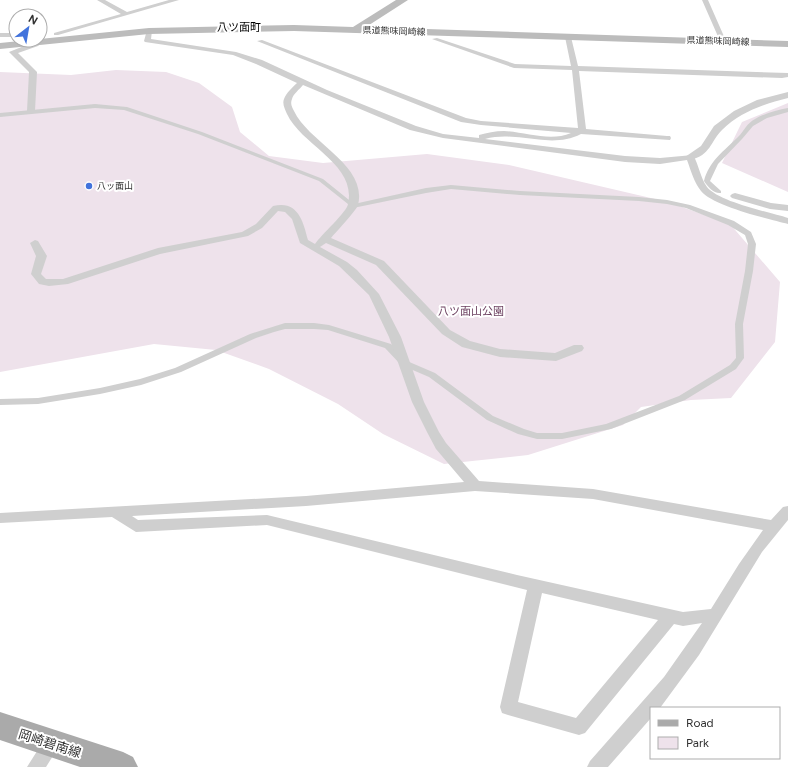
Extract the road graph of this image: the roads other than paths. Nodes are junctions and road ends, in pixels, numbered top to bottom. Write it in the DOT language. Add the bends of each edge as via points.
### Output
graph roads {
  1 [pos="100,0"];
  2 [pos="176,0"];
  3 [pos="403,0"];
  4 [pos="704,0"];
  5 [pos="125,13"];
  6 [pos="355,30"];
  7 [pos="149,31"];
  8 [pos="56,34"];
  9 [pos="48,36"];
  10 [pos="100,36"];
  11 [pos="568,37"];
  12 [pos="48,38"];
  13 [pos="435,39"];
  14 [pos="260,41"];
  15 [pos="723,41"];
  16 [pos="788,44"];
  17 [pos="26,48"];
  18 [pos="575,68"];
  19 [pos="788,75"];
  20 [pos="302,82"];
  21 [pos="788,95"];
  22 [pos="788,110"];
  23 [pos="31,111"];
  24 [pos="0,115"];
  25 [pos="582,130"];
  26 [pos="668,138"];
  27 [pos="477,140"];
  28 [pos="690,157"];
  29 [pos="660,161"];
  30 [pos="695,169"];
  31 [pos="720,192"];
  32 [pos="708,193"];
  33 [pos="353,206"];
  34 [pos="788,208"];
  35 [pos="788,221"];
  36 [pos="325,239"];
  37 [pos="35,243"];
  38 [pos="317,248"];
  39 [pos="578,348"];
  40 [pos="404,363"];
  41 [pos="0,402"];
  42 [pos="475,486"];
  43 [pos="788,511"];
  44 [pos="115,512"];
  45 [pos="0,518"];
  46 [pos="774,526"];
  47 [pos="536,585"];
  48 [pos="716,615"];
  49 [pos="671,616"];
  50 [pos="0,726"];
  51 [pos="52,743"];
  52 [pos="36,767"];
  53 [pos="123,767"];
  54 [pos="596,767"];
  1 -- 5 [label="street"];
  2 -- 5 [label="street"];
  3 -- 6 [label="main road"];
  4 -- 15 [label="street"];
  5 -- 8 [label="street"];
  6 -- 7 [label="main road, 県道熊味岡崎線" via="255,28"];
  6 -- 11 [label="main road, 県道熊味岡崎線"];
  7 -- 10 [label="main road, 県道熊味岡崎線"];
  7 -- 20 [label="street" via="147,41 234,53"];
  8 -- 9 [label="street"];
  8 -- 10 [label="street"];
  10 -- 12 [label="main road, 県道熊味岡崎線"];
  11 -- 15 [label="main road, 県道熊味岡崎線"];
  11 -- 18 [label="street"];
  13 -- 18 [label="street" via="514,66"];
  14 -- 25 [label="street" via="464,120"];
  15 -- 16 [label="main road, 県道熊味岡崎線"];
  17 -- 23 [label="street" via="13,52 33,72"];
  18 -- 19 [label="street"];
  18 -- 25 [label="street"];
  20 -- 27 [label="street" via="413,128 443,136"];
  20 -- 33 [label="street" via="288,98 287,104 304,132 345,169 354,189"];
  21 -- 28 [label="street" via="760,102 738,113 718,128 705,148"];
  22 -- 31 [label="street" via="753,123 725,151 709,172 707,181"];
  23 -- 24 [label="street"];
  23 -- 33 [label="street" via="95,106 125,108 200,133 321,180"];
  25 -- 26 [label="street"];
  25 -- 27 [label="street" via="567,137 499,134"];
  27 -- 29 [label="street" via="625,159"];
  28 -- 29 [label="street"];
  28 -- 30 [label="street"];
  29 -- 30 [label="street" via="686,164"];
  30 -- 32 [label="street"];
  31 -- 32 [label="street"];
  31 -- 34 [label="street" via="770,206"];
  32 -- 35 [label="street" via="719,199"];
  33 -- 36 [label="street"];
  33 -- 40 [label="street" via="434,188 451,187 639,199 688,206 709,213 748,234 752,244 739,324 740,358 733,367 682,398 608,427 562,436 537,436 520,432 490,418 432,376"];
  36 -- 38 [label="street"];
  36 -- 39 [label="street" via="380,263 446,332 466,344 500,353 556,357"];
  37 -- 38 [label="street" via="42,254 36,274 38,278 49,283 64,282 158,251 245,234 259,226 276,208 284,207 291,210 297,218 303,241"];
  38 -- 40 [label="street" via="353,272 374,294 395,337"];
  40 -- 41 [label="street" via="388,346 361,337 329,328 285,326 253,336 178,370 141,382 38,401"];
  40 -- 42 [label="street" via="418,402 441,446"];
  42 -- 44 [label="street" via="306,502"];
  42 -- 46 [label="street" via="593,494"];
  43 -- 46 [label="street"];
  44 -- 45 [label="street"];
  44 -- 47 [label="street" via="136,526 267,520"];
  46 -- 48 [label="street"];
  47 -- 49 [label="street"];
  47 -- 49 [label="street" via="508,707 579,727"];
  48 -- 49 [label="street" via="683,619"];
  48 -- 54 [label="street" via="680,670"];
  50 -- 51 [label="main road, 岡崎碧南線"];
  51 -- 52 [label="street"];
  51 -- 53 [label="main road, 岡崎碧南線"];
}
